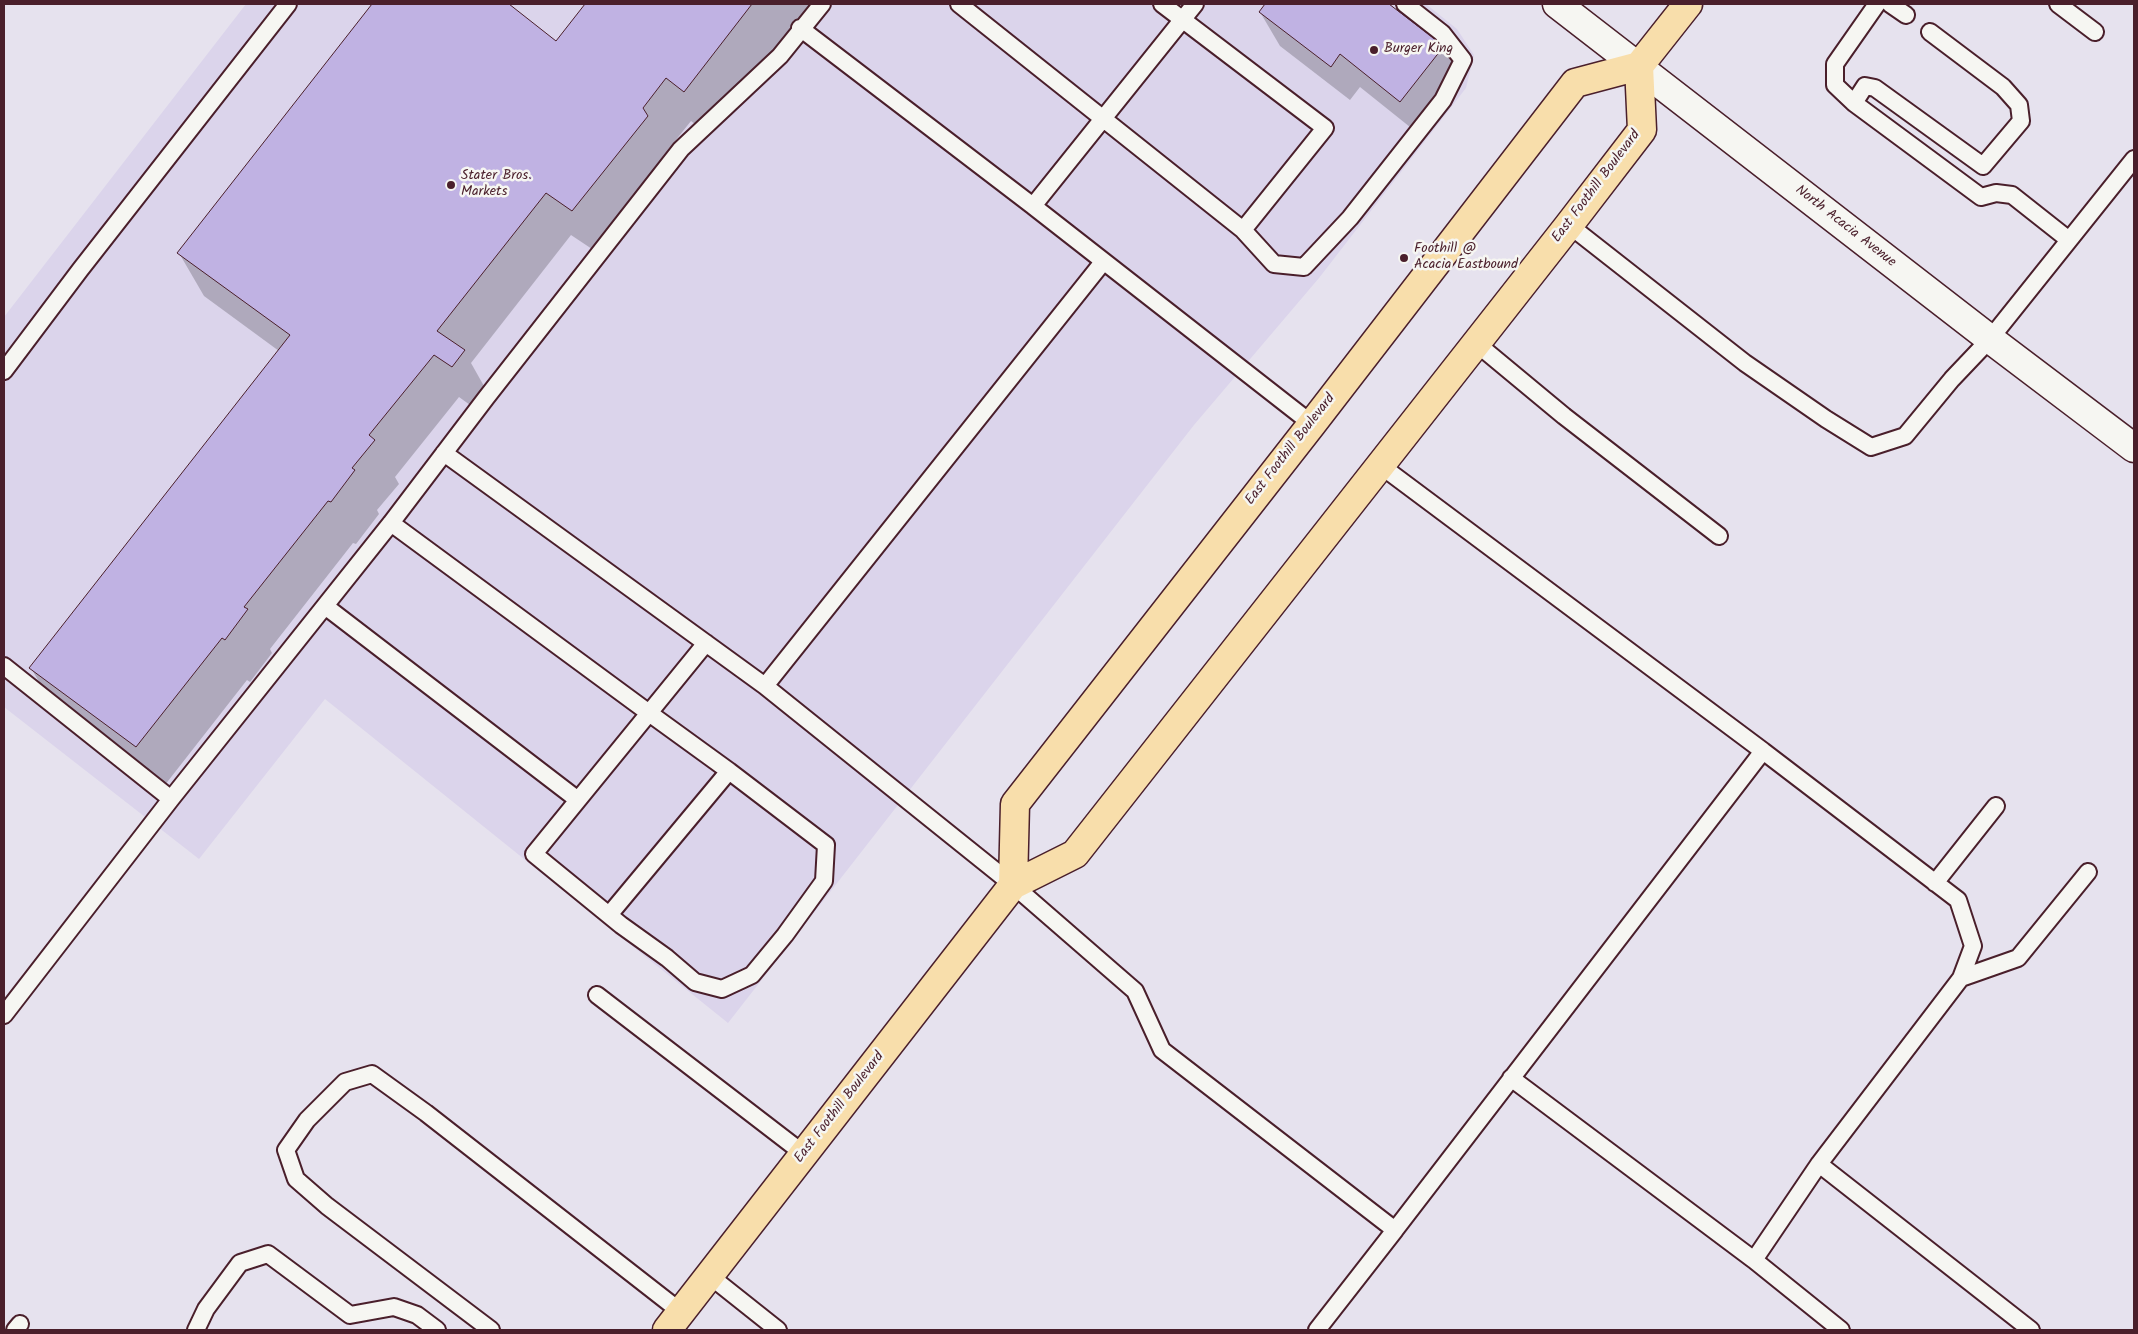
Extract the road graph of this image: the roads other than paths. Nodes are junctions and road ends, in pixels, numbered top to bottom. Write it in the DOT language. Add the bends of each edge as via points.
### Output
graph roads {
  1 [pos="288,4"];
  2 [pos="822,4"];
  3 [pos="959,4"];
  4 [pos="1162,4"];
  5 [pos="1195,4"];
  6 [pos="1405,4"];
  7 [pos="1557,4"];
  8 [pos="1688,4"];
  9 [pos="1890,4"];
  10 [pos="2058,4"];
  11 [pos="1869,7"];
  12 [pos="1906,15"];
  13 [pos="1183,19"];
  14 [pos="800,28"];
  15 [pos="1930,32"];
  16 [pos="2095,32"];
  17 [pos="1639,66"];
  18 [pos="1854,103"];
  19 [pos="1104,118"];
  20 [pos="2134,159"];
  21 [pos="1033,206"];
  22 [pos="1569,225"];
  23 [pos="1243,230"];
  24 [pos="2069,240"];
  25 [pos="1103,262"];
  26 [pos="1990,340"];
  27 [pos="1476,343"];
  28 [pos="4,371"];
  29 [pos="1312,424"];
  30 [pos="2134,448"];
  31 [pos="444,453"];
  32 [pos="1380,465"];
  33 [pos="391,523"];
  34 [pos="1718,536"];
  35 [pos="325,606"];
  36 [pos="706,643"];
  37 [pos="4,666"];
  38 [pos="765,686"];
  39 [pos="649,713"];
  40 [pos="1763,751"];
  41 [pos="729,771"];
  42 [pos="171,798"];
  43 [pos="578,800"];
  44 [pos="1996,806"];
  45 [pos="2088,872"];
  46 [pos="1935,883"];
  47 [pos="1013,885"];
  48 [pos="615,920"];
  49 [pos="1961,978"];
  50 [pos="598,995"];
  51 [pos="4,1015"];
  52 [pos="1511,1078"];
  53 [pos="804,1154"];
  54 [pos="1818,1164"];
  55 [pos="1395,1230"];
  56 [pos="1754,1260"];
  57 [pos="710,1276"];
  58 [pos="674,1321"];
  59 [pos="196,1330"];
  60 [pos="437,1330"];
  61 [pos="491,1330"];
  62 [pos="778,1330"];
  63 [pos="1317,1330"];
  64 [pos="1841,1330"];
  65 [pos="2031,1330"];
  1 -- 28 [label="lane"];
  2 -- 14 [label="lane"];
  3 -- 19 [label="lane"];
  4 -- 13 [label="lane"];
  5 -- 13 [label="lane"];
  6 -- 23 [label="lane" via="1442,33 1462,60 1443,100 1350,218 1304,267 1274,264"];
  7 -- 17 [label="street, North Acacia Avenue"];
  8 -- 17 [label="main road"];
  9 -- 12 [label="lane"];
  10 -- 16 [label="lane"];
  11 -- 18 [label="lane" via="1836,64 1835,85"];
  13 -- 19 [label="lane"];
  13 -- 23 [label="lane" via="1326,128"];
  14 -- 21 [label="lane"];
  14 -- 31 [label="lane" via="780,56 681,149"];
  15 -- 18 [label="lane" via="2003,87 2019,105 2021,121 1983,166 1875,88 1864,86"];
  17 -- 22 [label="main road, East Foothill Boulevard" via="1642,130"];
  17 -- 26 [label="street, North Acacia Avenue"];
  17 -- 29 [label="main road, East Foothill Boulevard" via="1575,83"];
  18 -- 24 [label="lane" via="1981,198 1996,192 2012,194"];
  19 -- 21 [label="lane"];
  19 -- 23 [label="lane"];
  20 -- 24 [label="lane"];
  21 -- 25 [label="lane"];
  22 -- 26 [label="lane" via="1745,363 1871,447 1905,436 1952,379"];
  22 -- 27 [label="main road, East Foothill Boulevard"];
  24 -- 26 [label="lane"];
  25 -- 29 [label="lane"];
  25 -- 38 [label="lane"];
  26 -- 30 [label="street, North Acacia Avenue"];
  27 -- 32 [label="main road, East Foothill Boulevard"];
  27 -- 34 [label="lane"];
  29 -- 47 [label="main road, East Foothill Boulevard" via="1015,804"];
  31 -- 33 [label="lane"];
  31 -- 36 [label="lane"];
  32 -- 40 [label="lane"];
  32 -- 47 [label="main road, East Foothill Boulevard" via="1076,854"];
  33 -- 35 [label="lane"];
  33 -- 39 [label="lane"];
  35 -- 42 [label="lane"];
  35 -- 43 [label="lane"];
  36 -- 38 [label="lane"];
  36 -- 39 [label="lane"];
  37 -- 42 [label="lane"];
  38 -- 47 [label="lane"];
  39 -- 41 [label="lane"];
  39 -- 43 [label="lane"];
  40 -- 46 [label="lane"];
  40 -- 52 [label="lane"];
  41 -- 48 [label="lane"];
  41 -- 48 [label="lane" via="826,845 824,881 785,935 752,975 722,990 695,982"];
  42 -- 51 [label="lane"];
  43 -- 48 [label="lane" via="534,854"];
  44 -- 46 [label="lane"];
  45 -- 49 [label="lane" via="2018,958"];
  46 -- 49 [label="lane" via="1958,900 1973,946"];
  47 -- 53 [label="main road, East Foothill Boulevard"];
  47 -- 55 [label="lane" via="1136,991 1162,1050"];
  49 -- 54 [label="lane"];
  50 -- 53 [label="lane"];
  52 -- 55 [label="lane"];
  52 -- 56 [label="lane"];
  53 -- 57 [label="main road, East Foothill Boulevard"];
  54 -- 56 [label="lane"];
  54 -- 65 [label="lane"];
  55 -- 63 [label="lane"];
  56 -- 64 [label="lane"];
  57 -- 58 [label="main road, East Foothill Boulevard"];
  57 -- 62 [label="lane"];
  58 -- 61 [label="lane" via="426,1113 372,1074 345,1082 307,1120 286,1150 296,1178 327,1206"];
  59 -- 60 [label="lane" via="206,1309 240,1263 268,1254 350,1315 394,1307 417,1315"];
}
